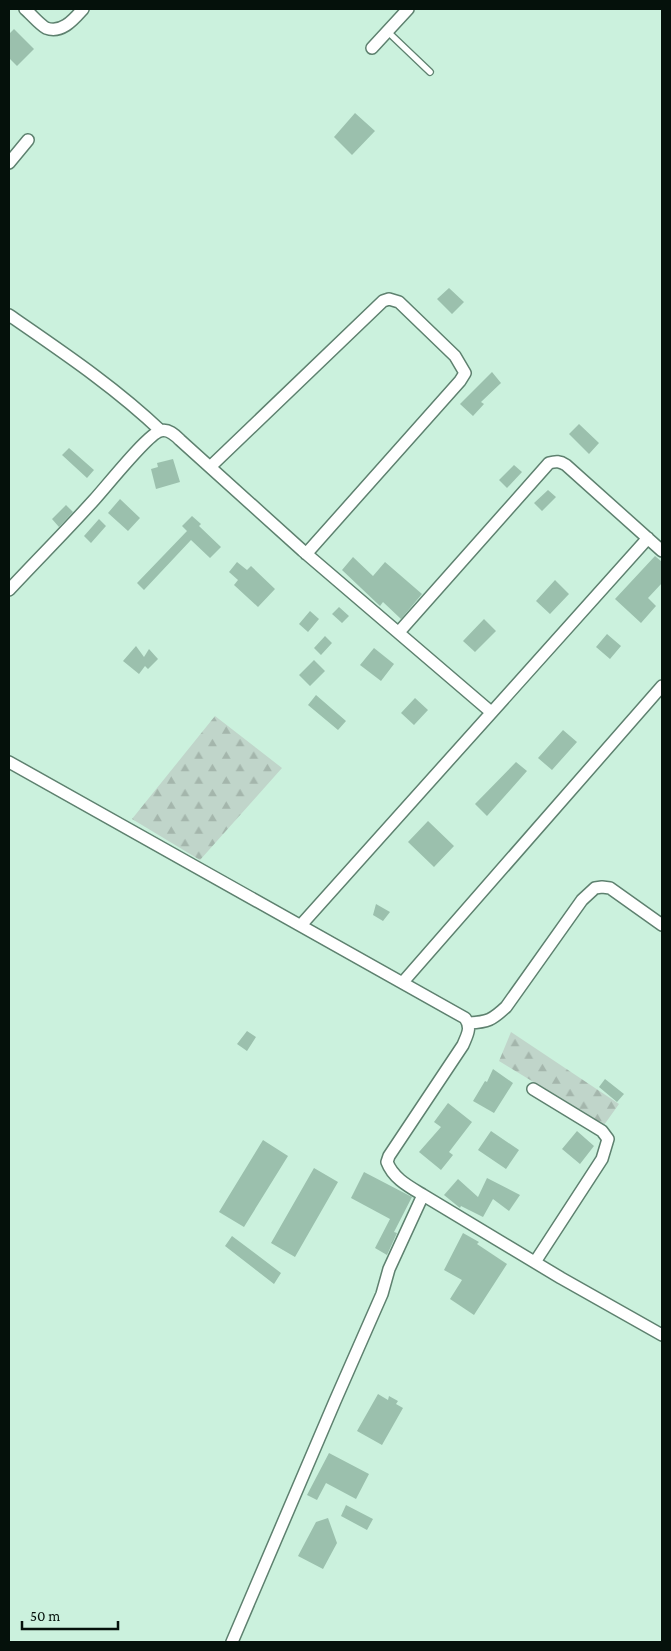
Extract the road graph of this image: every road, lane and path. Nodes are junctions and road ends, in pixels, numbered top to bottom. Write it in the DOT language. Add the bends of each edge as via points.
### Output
graph roads {
  1 [pos="25,9"];
  2 [pos="82,9"];
  3 [pos="408,9"];
  4 [pos="387,31"];
  5 [pos="372,48"];
  6 [pos="430,72"];
  7 [pos="28,140"];
  8 [pos="9,163"];
  9 [pos="9,314"];
  10 [pos="161,430"];
  11 [pos="210,467"];
  12 [pos="648,538"];
  13 [pos="662,551"];
  14 [pos="306,554"];
  15 [pos="9,590"];
  16 [pos="398,632"];
  17 [pos="662,686"];
  18 [pos="490,712"];
  19 [pos="9,762"];
  20 [pos="301,925"];
  21 [pos="662,925"];
  22 [pos="404,982"];
  23 [pos="469,1023"];
  24 [pos="533,1089"];
  25 [pos="422,1195"];
  26 [pos="535,1262"];
  27 [pos="662,1335"];
  28 [pos="232,1642"];
  1 -- 2 [label="street" via="46,28 57,29 70,23"];
  3 -- 4 [label="street"];
  4 -- 5 [label="street"];
  4 -- 6 [label="lane"];
  7 -- 8 [label="street"];
  9 -- 10 [label="street"];
  10 -- 11 [label="street" via="172,433"];
  10 -- 15 [label="street" via="144,444"];
  11 -- 14 [label="street"];
  11 -- 14 [label="street" via="383,301 400,302 455,356 464,372 412,437"];
  12 -- 13 [label="street"];
  12 -- 16 [label="street" via="566,465 557,461 549,463"];
  12 -- 18 [label="street"];
  14 -- 16 [label="street"];
  16 -- 18 [label="street"];
  17 -- 22 [label="street"];
  18 -- 20 [label="street"];
  19 -- 20 [label="street"];
  20 -- 22 [label="street"];
  21 -- 23 [label="street" via="610,888 595,888 578,905 506,1007 485,1022"];
  22 -- 23 [label="street" via="455,1011"];
  23 -- 25 [label="street" via="463,1045 387,1162 390,1171"];
  24 -- 26 [label="street" via="608,1139 602,1159"];
  25 -- 26 [label="street"];
  25 -- 28 [label="street"];
  26 -- 27 [label="street"];
}
